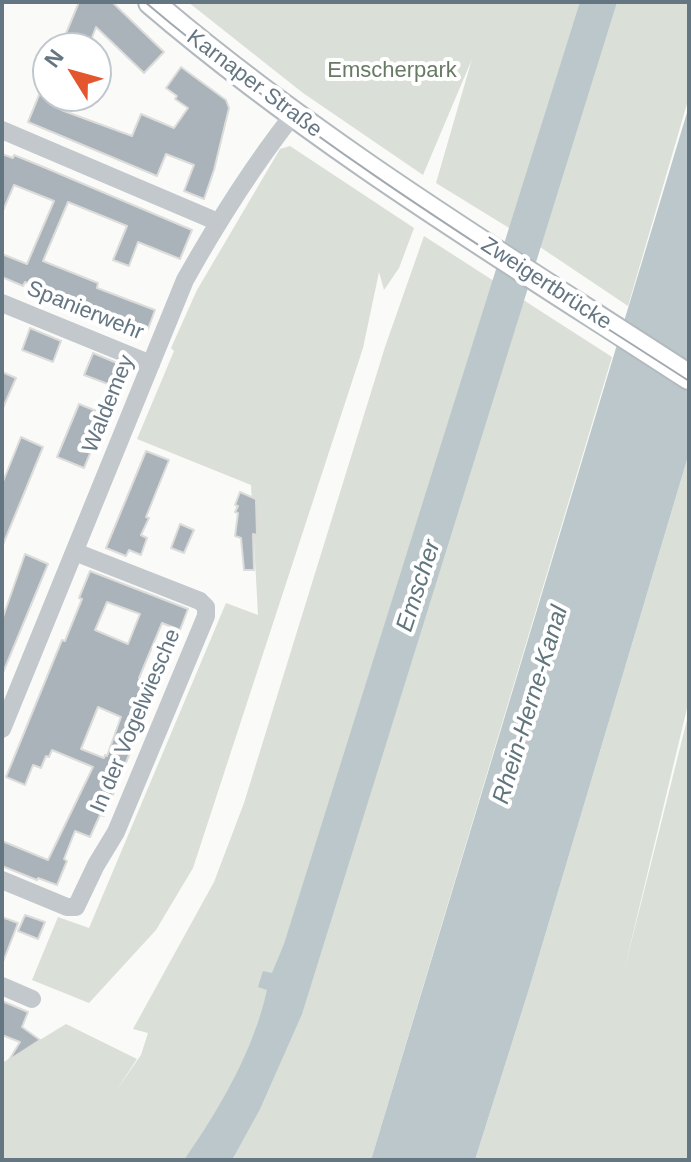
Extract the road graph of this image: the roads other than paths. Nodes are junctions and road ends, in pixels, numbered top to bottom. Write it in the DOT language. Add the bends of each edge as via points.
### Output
graph roads {
  1 [pos="151,2"];
  2 [pos="293,115"];
  3 [pos="2,130"];
  4 [pos="403,190"];
  5 [pos="218,222"];
  6 [pos="2,303"];
  7 [pos="151,364"];
  8 [pos="689,377"];
  9 [pos="75,552"];
  10 [pos="7,701"];
  11 [pos="2,729"];
  12 [pos="2,880"];
  13 [pos="2,986"];
  14 [pos="32,999"];
  1 -- 2 [label="main road, Karnaper Straße"];
  2 -- 4 [label="main road, Karnaper Straße"];
  2 -- 5 [label="street, Waldemey"];
  3 -- 5 [label="street"];
  4 -- 8 [label="main road, Zweigertbrücke"];
  5 -- 7 [label="street, Waldemey" via="185,280"];
  6 -- 7 [label="street, Spanierwehr"];
  7 -- 9 [label="street, Waldemey"];
  9 -- 10 [label="street, Waldemey"];
  9 -- 12 [label="street, In der Vogelwiesche" via="200,601 206,616 116,832 76,907"];
  10 -- 11 [label="street, Waldemey"];
  13 -- 14 [label="street"];
}
